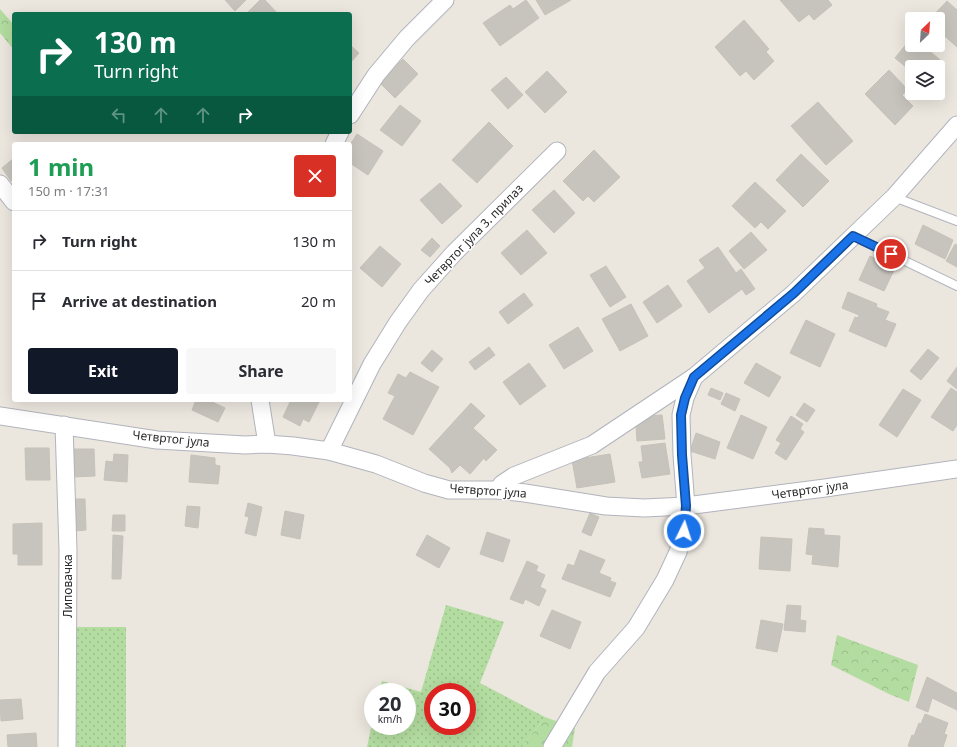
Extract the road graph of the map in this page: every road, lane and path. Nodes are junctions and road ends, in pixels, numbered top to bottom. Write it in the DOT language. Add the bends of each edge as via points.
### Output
graph roads {
  1 [pos="445,0"];
  2 [pos="352,112"];
  3 [pos="957,125"];
  4 [pos="557,151"];
  5 [pos="0,184"];
  6 [pos="894,197"];
  7 [pos="12,199"];
  8 [pos="957,221"];
  9 [pos="853,236"];
  10 [pos="957,286"];
  11 [pos="694,377"];
  12 [pos="261,404"];
  13 [pos="0,416"];
  14 [pos="64,426"];
  15 [pos="267,444"];
  16 [pos="329,451"];
  17 [pos="957,469"];
  18 [pos="498,490"];
  19 [pos="686,506"];
  20 [pos="67,747"];
  21 [pos="552,747"];
  1 -- 2 [label="street" via="376,74"];
  3 -- 6 [label="street"];
  4 -- 16 [label="street, Четвртог јула 3. прилаз" via="454,253 421,290 372,364"];
  5 -- 7 [label="street"];
  6 -- 8 [label="lane"];
  6 -- 9 [label="street"];
  9 -- 10 [label="lane"];
  9 -- 11 [label="street" via="794,293"];
  11 -- 18 [label="street" via="592,445 514,476"];
  11 -- 19 [label="street" via="681,415"];
  12 -- 15 [label="street"];
  13 -- 14 [label="street, Четвртог јула"];
  14 -- 15 [label="street, Четвртог јула" via="157,440"];
  14 -- 20 [label="street, Липовачка" via="68,550"];
  15 -- 16 [label="street, Четвртог јула"];
  16 -- 18 [label="street, Четвртог јула" via="376,464 449,490"];
  17 -- 19 [label="street, Четвртог јула"];
  18 -- 19 [label="street, Четвртог јула" via="606,506"];
  19 -- 21 [label="street" via="684,531 665,580 636,628 597,672"];
}
